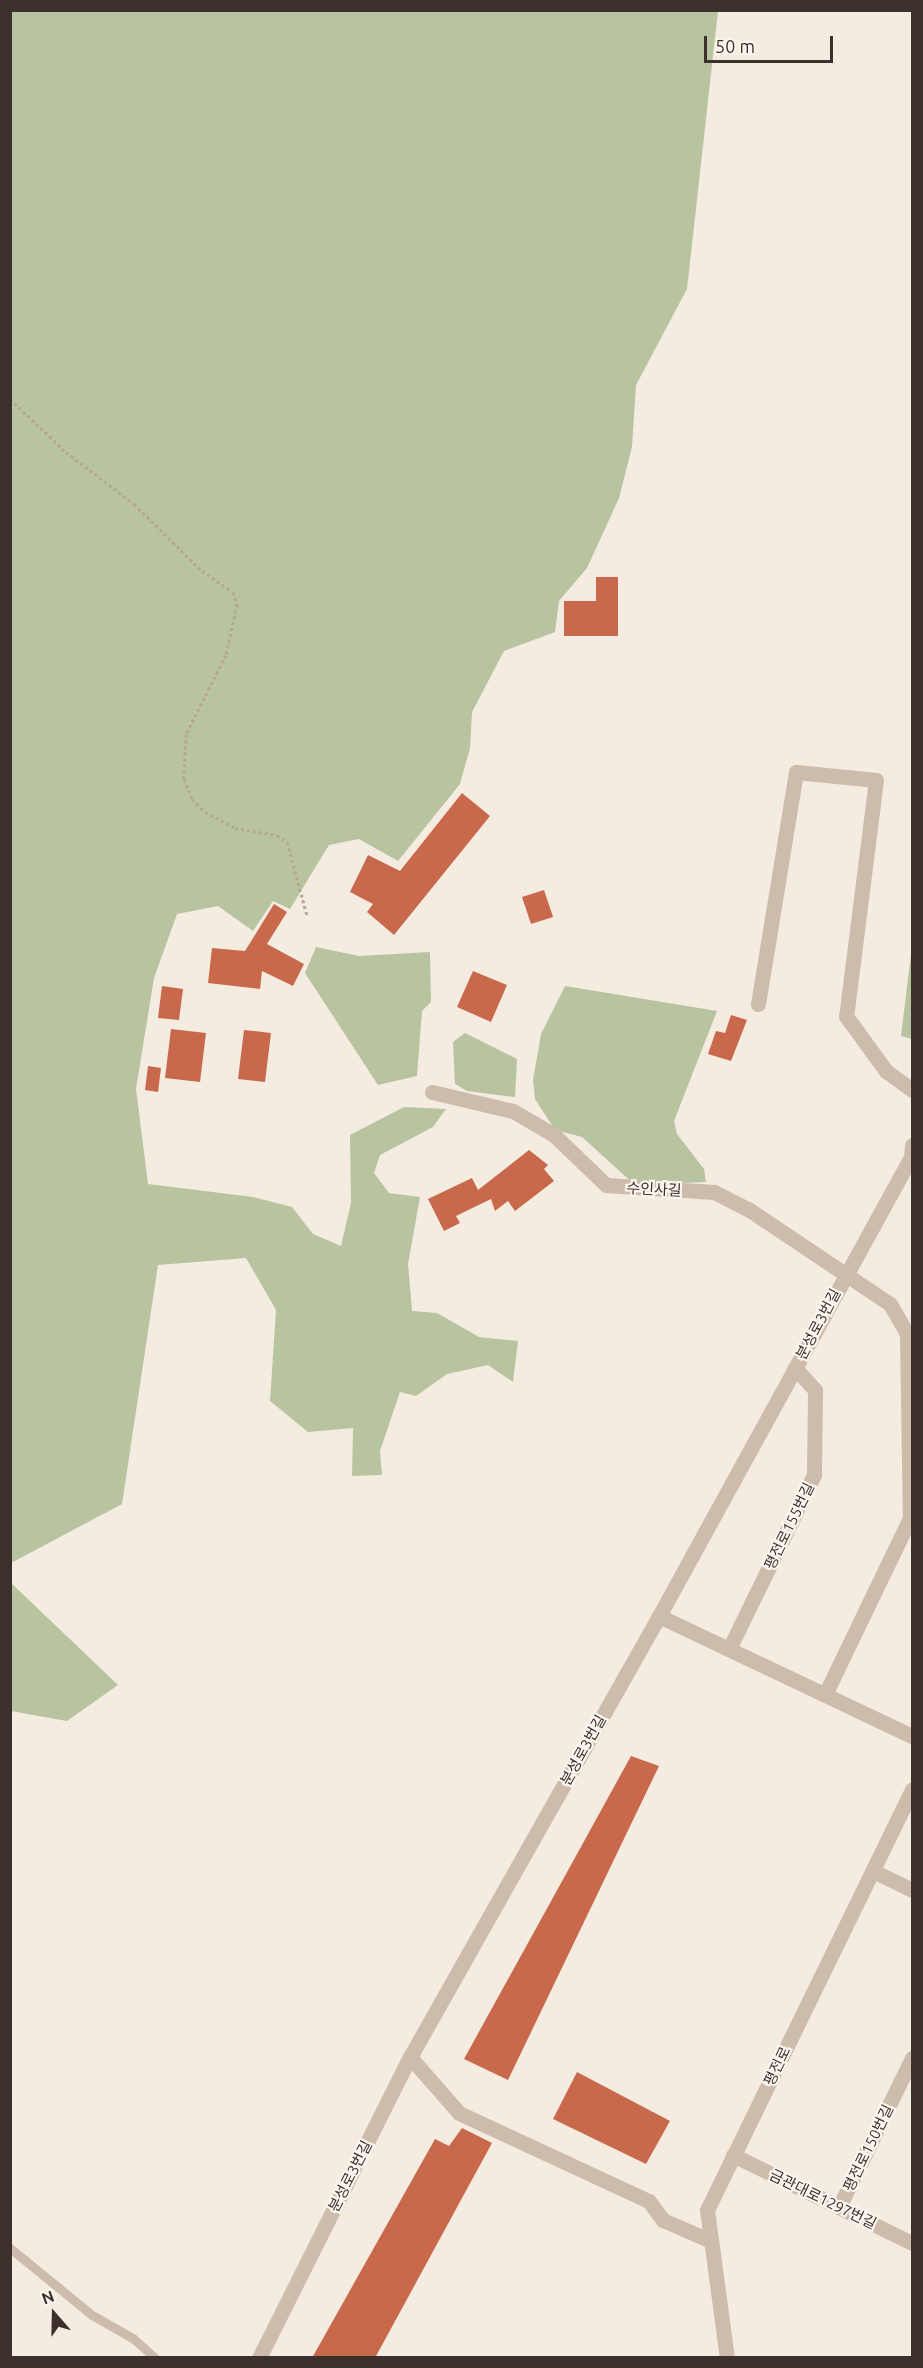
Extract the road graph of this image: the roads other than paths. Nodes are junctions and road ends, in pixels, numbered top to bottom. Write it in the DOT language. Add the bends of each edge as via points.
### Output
graph roads {
  1 [pos="758,1004"];
  2 [pos="912,1090"];
  3 [pos="432,1092"];
  4 [pos="912,1145"];
  5 [pos="845,1274"];
  6 [pos="795,1368"];
  7 [pos="911,1519"];
  8 [pos="659,1616"];
  9 [pos="729,1649"];
  10 [pos="825,1695"];
  11 [pos="912,1736"];
  12 [pos="912,1789"];
  13 [pos="908,1812"];
  14 [pos="873,1871"];
  15 [pos="912,1890"];
  16 [pos="410,2057"];
  17 [pos="912,2058"];
  18 [pos="733,2155"];
  19 [pos="839,2206"];
  20 [pos="711,2241"];
  21 [pos="912,2243"];
  22 [pos="10,2248"];
  23 [pos="155,2358"];
  24 [pos="259,2358"];
  25 [pos="727,2358"];
  1 -- 2 [label="street" via="796,772 876,780 846,1016 886,1071"];
  3 -- 5 [label="street, 수인사길" via="513,1110 554,1135 606,1185 714,1192 748,1209"];
  4 -- 5 [label="street, 분성로3번길" via="911,1157"];
  5 -- 6 [label="street, 분성로3번길"];
  5 -- 7 [label="street, 수인사길" via="890,1304 907,1334"];
  6 -- 8 [label="street, 분성로3번길"];
  6 -- 9 [label="street, 평전로155번길" via="815,1390 814,1475"];
  7 -- 10 [label="street"];
  8 -- 9 [label="street"];
  8 -- 16 [label="street, 분성로3번길"];
  9 -- 10 [label="street"];
  10 -- 11 [label="street"];
  12 -- 13 [label="street, 평전로"];
  13 -- 14 [label="street, 평전로"];
  14 -- 15 [label="street"];
  14 -- 18 [label="street, 평전로"];
  16 -- 20 [label="street" via="459,2114 649,2201 663,2220"];
  16 -- 24 [label="street, 분성로3번길"];
  17 -- 19 [label="street, 평전로150번길"];
  18 -- 19 [label="street, 금관대로1297번길"];
  18 -- 20 [label="street, 평전로" via="707,2210"];
  19 -- 21 [label="street, 금관대로1297번길"];
  20 -- 25 [label="street, 평전로"];
  22 -- 23 [label="lane" via="92,2314 134,2339"];
}
